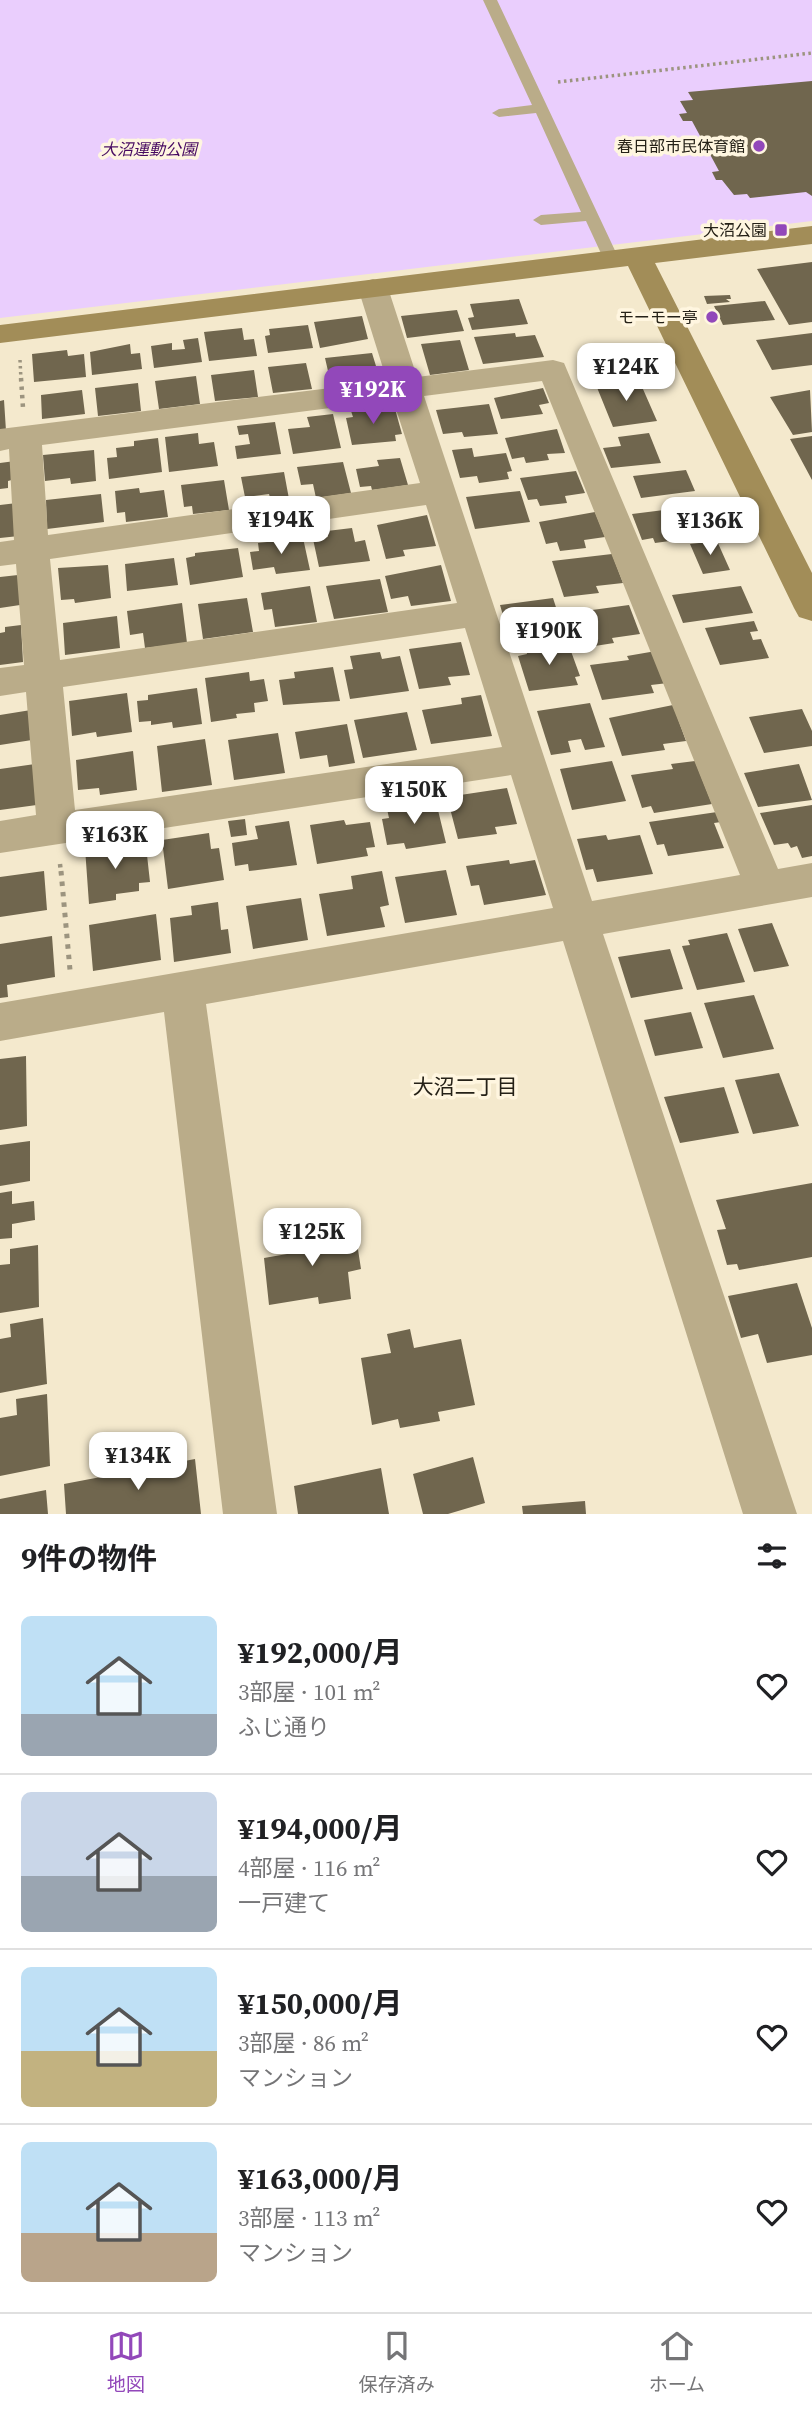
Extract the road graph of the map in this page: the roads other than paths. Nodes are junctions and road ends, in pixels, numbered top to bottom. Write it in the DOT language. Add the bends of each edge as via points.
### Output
graph roads {
  1 [pos="490,0"];
  2 [pos="541,108"];
  3 [pos="499,113"];
  4 [pos="591,216"];
  5 [pos="541,220"];
  6 [pos="812,235"];
  7 [pos="624,258"];
  8 [pos="373,288"];
  9 [pos="9,333"];
  10 [pos="406,389"];
  11 [pos="13,438"];
  12 [pos="439,492"];
  13 [pos="16,552"];
  14 [pos="812,608"];
  15 [pos="480,613"];
  16 [pos="43,676"];
  17 [pos="0,682"];
  18 [pos="526,758"];
  19 [pos="57,828"];
  20 [pos="0,837"];
  21 [pos="812,880"];
  22 [pos="766,888"];
  23 [pos="579,920"];
  24 [pos="183,990"];
  25 [pos="0,1022"];
  26 [pos="250,1514"];
  27 [pos="770,1514"];
  1 -- 2 [label="lane"];
  2 -- 3 [label="lane"];
  2 -- 4 [label="lane"];
  4 -- 5 [label="lane"];
  4 -- 7 [label="lane"];
  6 -- 7 [label="street"];
  7 -- 8 [label="street"];
  7 -- 14 [label="street"];
  8 -- 9 [label="street"];
  8 -- 10 [label="street"];
  10 -- 11 [label="street"];
  10 -- 12 [label="street"];
  10 -- 22 [label="street" via="553,370"];
  11 -- 13 [label="street"];
  12 -- 13 [label="street"];
  12 -- 15 [label="street"];
  13 -- 16 [label="street"];
  15 -- 16 [label="street"];
  15 -- 18 [label="street"];
  16 -- 17 [label="street"];
  16 -- 19 [label="street"];
  18 -- 19 [label="street"];
  18 -- 23 [label="street"];
  19 -- 20 [label="street"];
  21 -- 22 [label="street"];
  22 -- 23 [label="street"];
  23 -- 24 [label="street"];
  23 -- 27 [label="street"];
  24 -- 25 [label="street"];
  24 -- 26 [label="street"];
}
